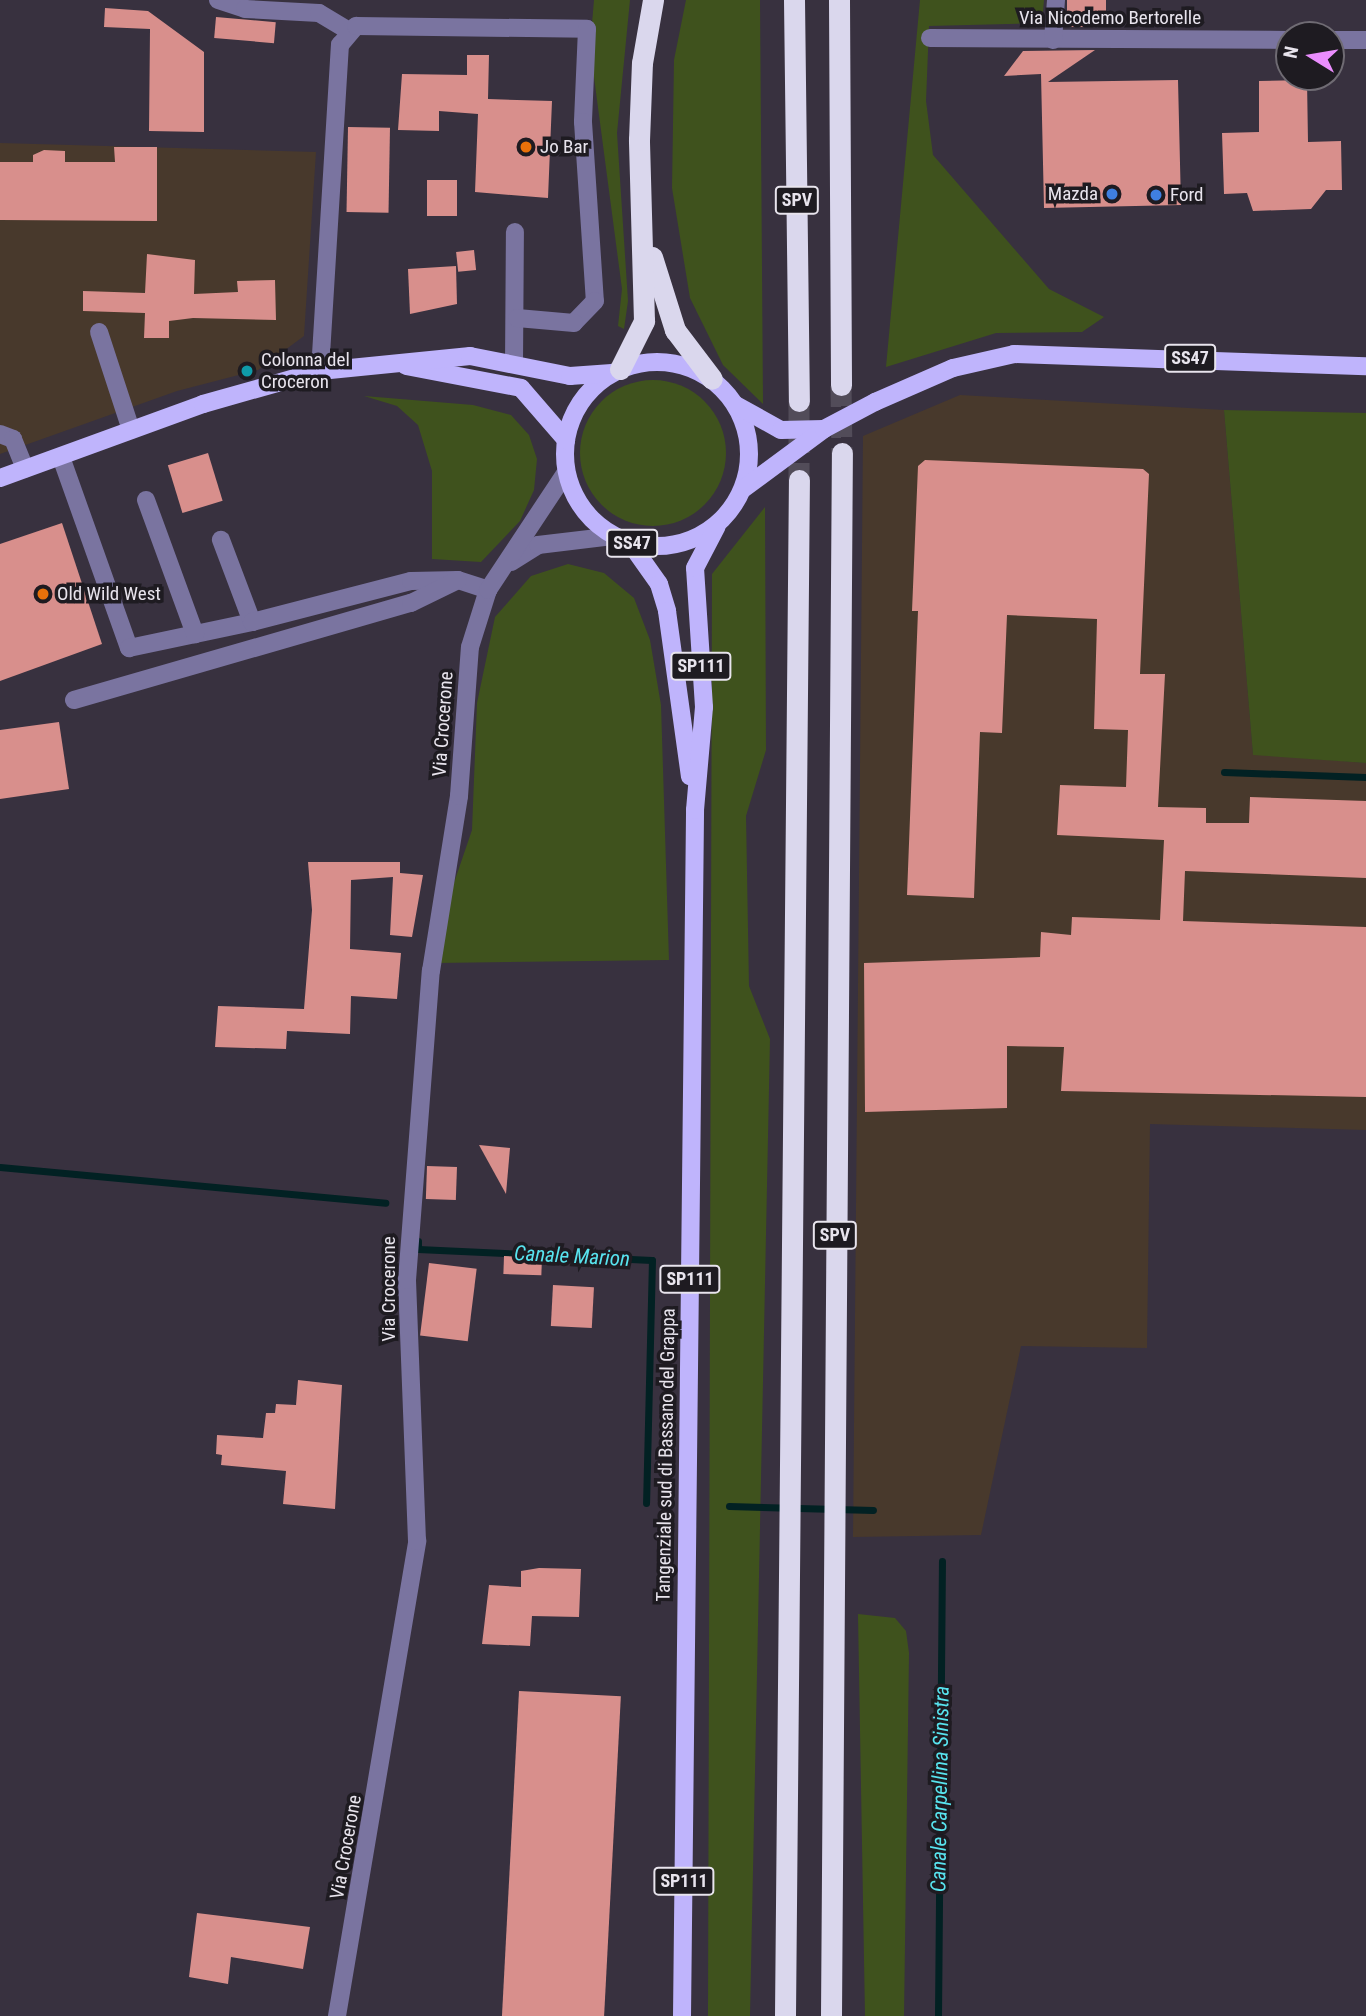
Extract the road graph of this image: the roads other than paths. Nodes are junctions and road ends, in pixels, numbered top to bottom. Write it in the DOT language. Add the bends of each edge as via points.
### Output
graph roads {
  1 [pos="218,0"];
  2 [pos="653,0"];
  3 [pos="794,0"];
  4 [pos="839,0"];
  5 [pos="1056,0"];
  6 [pos="349,31"];
  7 [pos="930,38"];
  8 [pos="1053,40"];
  9 [pos="1275,40"];
  10 [pos="1345,40"];
  11 [pos="1366,40"];
  12 [pos="644,218"];
  13 [pos="515,232"];
  14 [pos="517,318"];
  15 [pos="99,332"];
  16 [pos="384,364"];
  17 [pos="514,364"];
  18 [pos="1366,366"];
  19 [pos="320,371"];
  20 [pos="616,371"];
  21 [pos="712,379"];
  22 [pos="841,385"];
  23 [pos="799,401"];
  24 [pos="736,405"];
  25 [pos="824,429"];
  26 [pos="131,430"];
  27 [pos="0,433"];
  28 [pos="566,440"];
  29 [pos="842,453"];
  30 [pos="61,457"];
  31 [pos="25,469"];
  32 [pos="566,472"];
  33 [pos="0,478"];
  34 [pos="799,480"];
  35 [pos="743,489"];
  36 [pos="146,500"];
  37 [pos="716,526"];
  38 [pos="221,540"];
  39 [pos="622,540"];
  40 [pos="505,566"];
  41 [pos="458,580"];
  42 [pos="488,590"];
  43 [pos="252,622"];
  44 [pos="195,634"];
  45 [pos="74,700"];
  46 [pos="695,810"];
  47 [pos="337,2016"];
  48 [pos="682,2016"];
  49 [pos="785,2016"];
  50 [pos="831,2016"];
  1 -- 6 [label="street" via="245,9 319,13"];
  2 -- 12 [label="highway, Tangenziale sud di Bassano del Grappa / SS47" via="642,63"];
  3 -- 23 [label="highway, SPV"];
  4 -- 22 [label="highway, SPV"];
  5 -- 8 [label="street"];
  6 -- 14 [label="street" via="363,25 587,29 583,122 595,302 574,323"];
  6 -- 19 [label="street" via="340,45"];
  7 -- 8 [label="street, Via Nicodemo Bertorelle"];
  8 -- 9 [label="street, Via Nicodemo Bertorelle"];
  10 -- 11 [label="street"];
  12 -- 20 [label="highway, Tangenziale sud di Bassano del Grappa / SS47" via="644,321"];
  12 -- 21 [label="highway, Tangenziale sud di Bassano del Grappa / SS47" via="670,320 690,356"];
  13 -- 14 [label="street"];
  14 -- 17 [label="street"];
  15 -- 26 [label="street"];
  16 -- 17 [label="main road" via="470,356"];
  16 -- 19 [label="main road"];
  16 -- 28 [label="main road" via="521,388"];
  17 -- 20 [label="main road" via="570,376"];
  18 -- 25 [label="main road, SS47" via="1014,354 953,368"];
  19 -- 26 [label="main road"];
  20 -- 21 [label="main road, Tangenziale sud di Bassano del Grappa / SS47" via="667,362"];
  20 -- 28 [label="main road, Tangenziale sud di Bassano del Grappa / SS47" via="581,401"];
  21 -- 24 [label="main road, Tangenziale sud di Bassano del Grappa / SS47"];
  24 -- 25 [label="main road, SS47" via="781,430"];
  24 -- 35 [label="main road, Tangenziale sud di Bassano del Grappa / SS47" via="750,460"];
  25 -- 35 [label="main road, SS47"];
  26 -- 30 [label="main road"];
  27 -- 31 [label="street" via="13,439"];
  28 -- 32 [label="main road, Tangenziale sud di Bassano del Grappa / SS47"];
  29 -- 50 [label="highway, SPV"];
  30 -- 31 [label="main road"];
  30 -- 44 [label="street" via="129,648"];
  31 -- 33 [label="main road"];
  32 -- 39 [label="main road, Tangenziale sud di Bassano del Grappa / SS47" via="583,510"];
  32 -- 40 [label="street, Via Crocerone"];
  34 -- 49 [label="highway, SPV"];
  35 -- 37 [label="main road, Tangenziale sud di Bassano del Grappa / SS47"];
  36 -- 44 [label="street"];
  37 -- 39 [label="main road, Tangenziale sud di Bassano del Grappa / SS47" via="690,541 660,547"];
  37 -- 46 [label="main road, Tangenziale sud di Bassano del Grappa / SP111" via="695,568 704,707"];
  38 -- 43 [label="street"];
  39 -- 40 [label="street, Via Crocerone" via="538,545"];
  39 -- 46 [label="main road, Tangenziale sud di Bassano del Grappa / SP111" via="659,584 667,611"];
  40 -- 42 [label="street, Via Crocerone"];
  41 -- 42 [label="street"];
  41 -- 43 [label="street" via="411,581"];
  41 -- 45 [label="street" via="411,603"];
  42 -- 47 [label="street, Via Crocerone" via="471,647 459,796 430,971 407,1280 417,1541"];
  43 -- 44 [label="street"];
  46 -- 48 [label="main road, Tangenziale sud di Bassano del Grappa / SP111"];
}
